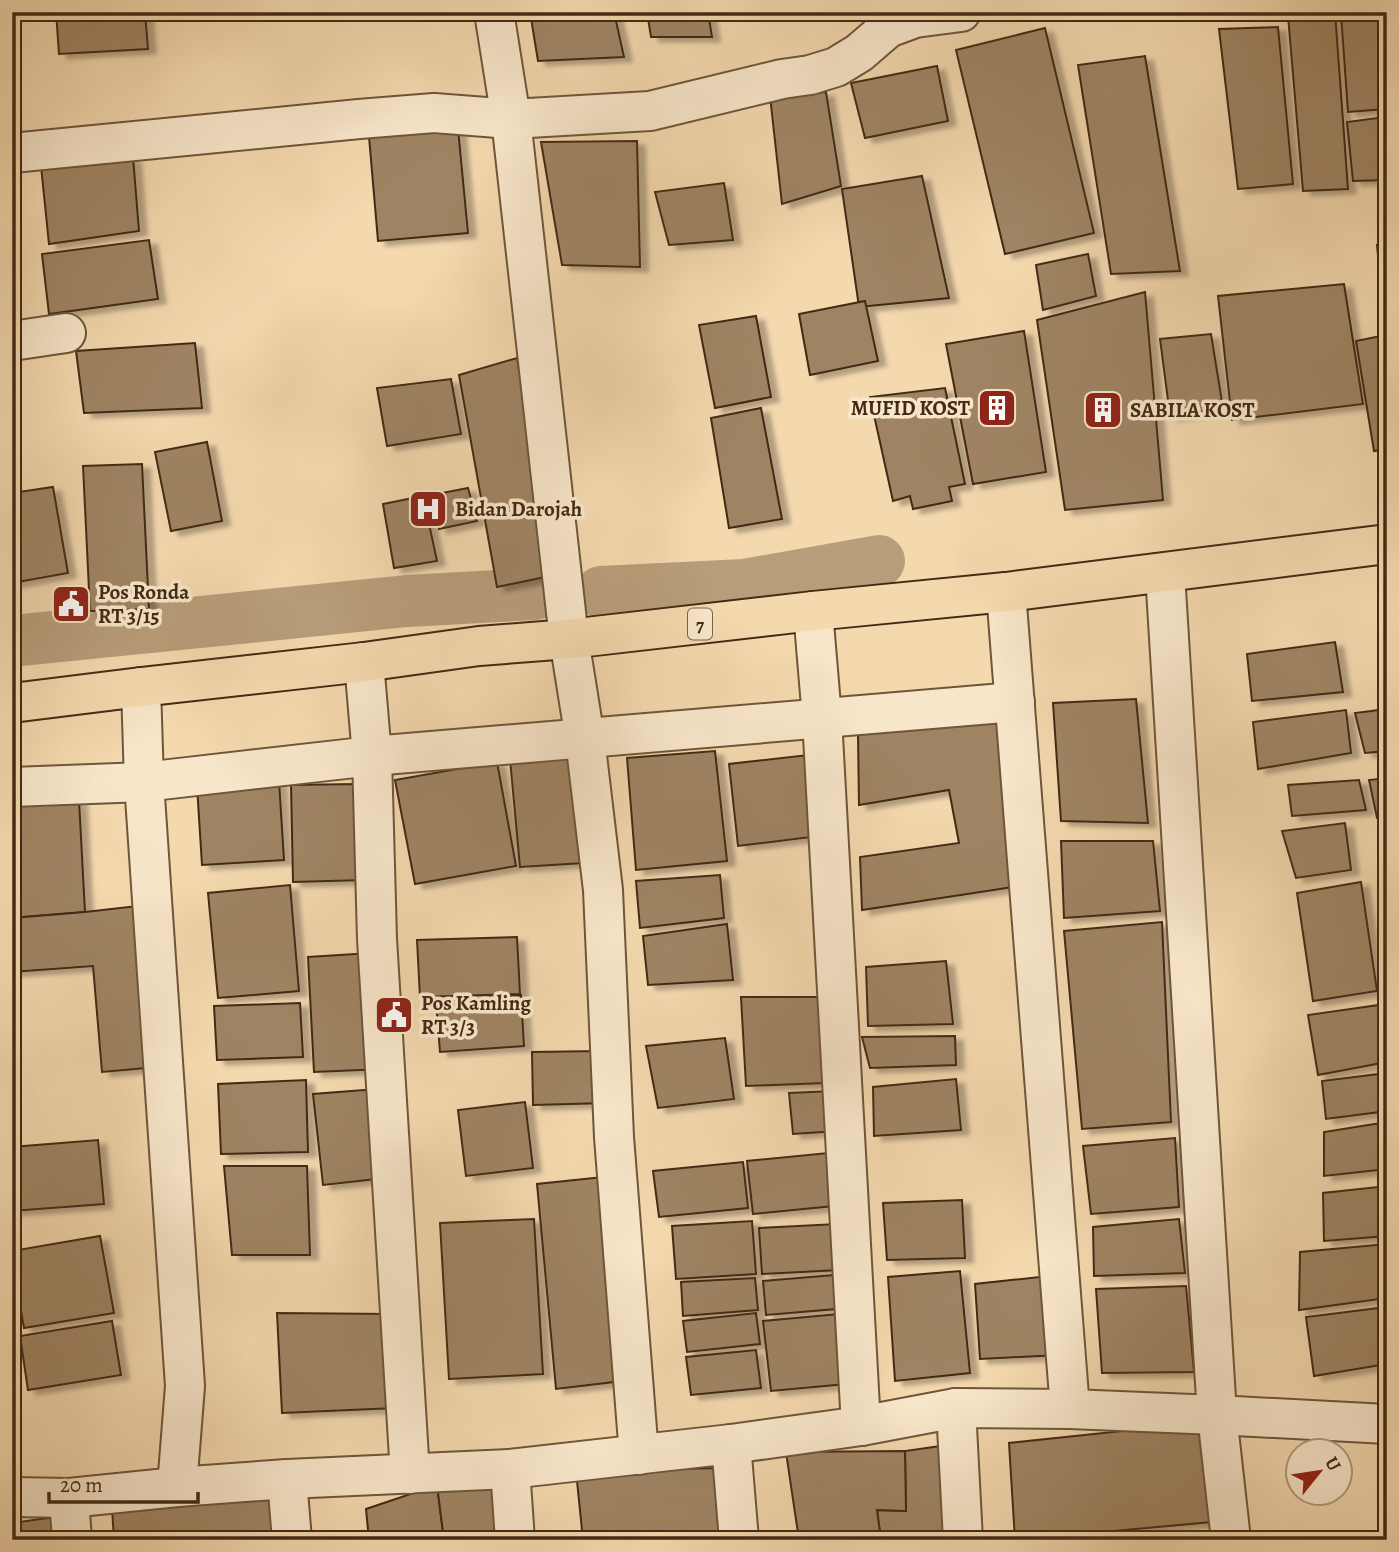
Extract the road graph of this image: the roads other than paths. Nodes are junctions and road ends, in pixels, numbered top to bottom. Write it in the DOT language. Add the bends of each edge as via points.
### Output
graph roads {
  1 [pos="494,12"];
  2 [pos="961,12"];
  3 [pos="511,119"];
  4 [pos="12,153"];
  5 [pos="66,333"];
  6 [pos="12,341"];
  7 [pos="1387,544"];
  8 [pos="1165,573"];
  9 [pos="1006,593"];
  10 [pos="813,611"];
  11 [pos="569,639"];
  12 [pos="364,662"];
  13 [pos="141,687"];
  14 [pos="1015,702"];
  15 [pos="12,704"];
  16 [pos="822,718"];
  17 [pos="584,739"];
  18 [pos="372,756"];
  19 [pos="144,782"];
  20 [pos="12,788"];
  21 [pos="956,1408"];
  22 [pos="1070,1409"];
  23 [pos="1217,1415"];
  24 [pos="1387,1424"];
  25 [pos="861,1426"];
  26 [pos="731,1444"];
  27 [pos="639,1455"];
  28 [pos="510,1469"];
  29 [pos="410,1474"];
  30 [pos="287,1479"];
  31 [pos="177,1487"];
  32 [pos="12,1497"];
  33 [pos="69,1498"];
  34 [pos="72,1540"];
  35 [pos="292,1540"];
  36 [pos="515,1540"];
  37 [pos="739,1540"];
  38 [pos="963,1540"];
  39 [pos="1231,1540"];
  1 -- 3 [label="street"];
  2 -- 3 [label="street" via="915,18 888,28 848,60 810,75 650,111"];
  3 -- 4 [label="street" via="434,113"];
  3 -- 11 [label="street"];
  5 -- 6 [label="street"];
  7 -- 8 [label="highway, 7"];
  8 -- 9 [label="highway, 7"];
  8 -- 23 [label="street"];
  9 -- 10 [label="highway, 7"];
  9 -- 14 [label="street"];
  10 -- 11 [label="highway, 7"];
  10 -- 16 [label="street"];
  11 -- 12 [label="highway, 7"];
  11 -- 17 [label="street"];
  12 -- 13 [label="highway, 7"];
  12 -- 18 [label="street"];
  13 -- 15 [label="highway, 7"];
  13 -- 19 [label="street"];
  14 -- 16 [label="street"];
  14 -- 22 [label="street"];
  16 -- 17 [label="street"];
  16 -- 25 [label="street"];
  17 -- 18 [label="street"];
  17 -- 27 [label="street" via="603,890 614,1137"];
  18 -- 19 [label="street"];
  18 -- 29 [label="street" via="377,939"];
  19 -- 20 [label="street"];
  19 -- 31 [label="street" via="185,1386"];
  21 -- 22 [label="street"];
  21 -- 25 [label="street"];
  21 -- 38 [label="street"];
  22 -- 23 [label="street"];
  23 -- 24 [label="street"];
  23 -- 39 [label="street"];
  25 -- 26 [label="street"];
  26 -- 27 [label="street"];
  26 -- 37 [label="street"];
  27 -- 28 [label="street"];
  28 -- 29 [label="street"];
  28 -- 36 [label="street"];
  29 -- 30 [label="street"];
  30 -- 31 [label="street"];
  30 -- 35 [label="street"];
  31 -- 33 [label="street"];
  32 -- 33 [label="street"];
  33 -- 34 [label="street"];
}
